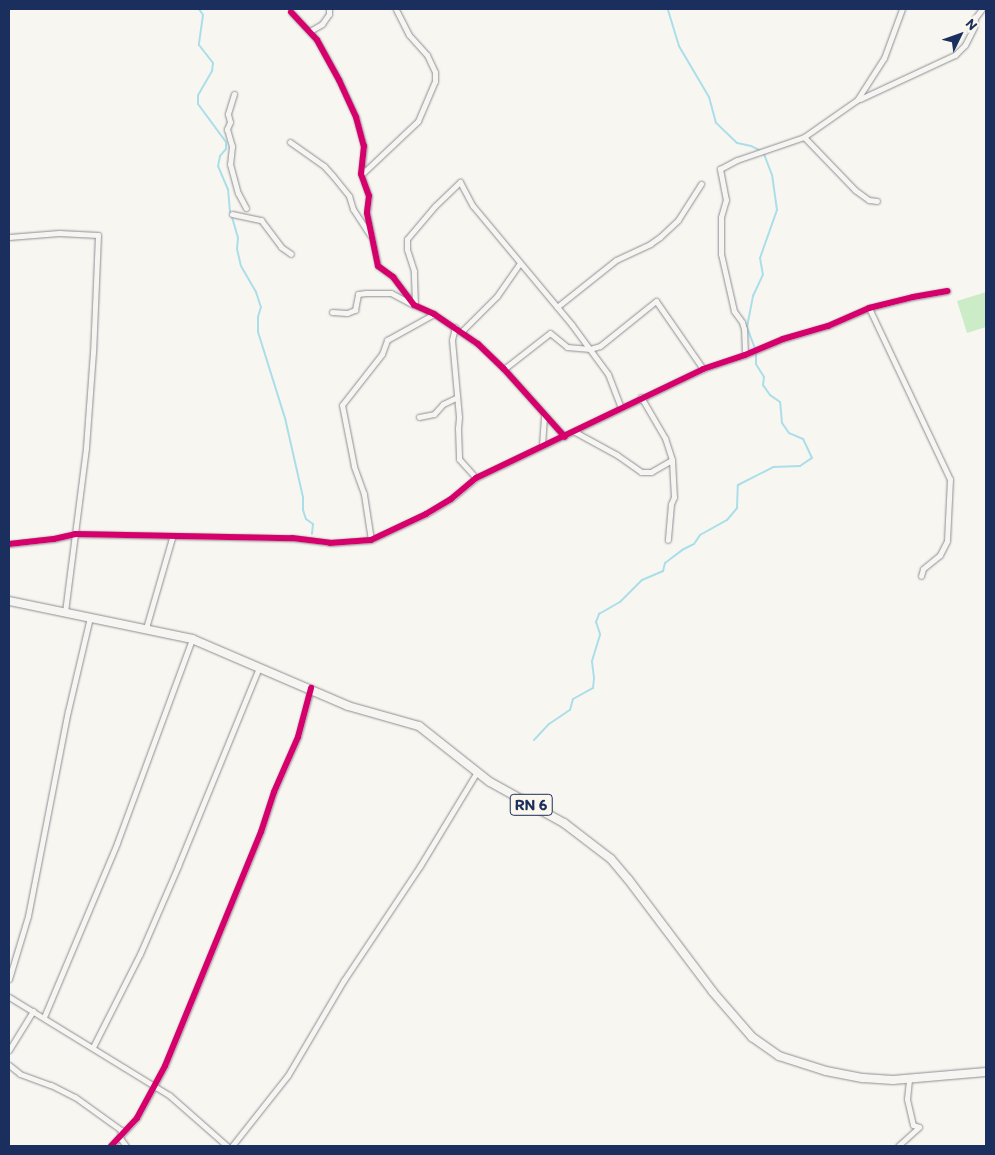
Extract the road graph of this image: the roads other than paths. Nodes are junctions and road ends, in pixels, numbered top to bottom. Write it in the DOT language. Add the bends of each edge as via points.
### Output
graph roads {
  1 [pos="329,9"];
  2 [pos="396,9"];
  3 [pos="902,9"];
  4 [pos="982,9"];
  5 [pos="290,12"];
  6 [pos="310,32"];
  7 [pos="234,94"];
  8 [pos="857,100"];
  9 [pos="804,137"];
  10 [pos="290,142"];
  11 [pos="361,174"];
  12 [pos="701,184"];
  13 [pos="876,201"];
  14 [pos="246,208"];
  15 [pos="232,214"];
  16 [pos="9,238"];
  17 [pos="373,240"];
  18 [pos="291,254"];
  19 [pos="520,263"];
  20 [pos="947,291"];
  21 [pos="415,305"];
  22 [pos="557,307"];
  23 [pos="869,308"];
  24 [pos="332,312"];
  25 [pos="434,314"];
  26 [pos="454,328"];
  27 [pos="462,332"];
  28 [pos="590,349"];
  29 [pos="745,355"];
  30 [pos="504,369"];
  31 [pos="703,369"];
  32 [pos="641,397"];
  33 [pos="456,398"];
  34 [pos="621,408"];
  35 [pos="544,415"];
  36 [pos="419,417"];
  37 [pos="575,432"];
  38 [pos="565,437"];
  39 [pos="542,445"];
  40 [pos="672,460"];
  41 [pos="476,478"];
  42 [pos="75,534"];
  43 [pos="172,538"];
  44 [pos="371,540"];
  45 [pos="668,540"];
  46 [pos="9,544"];
  47 [pos="921,576"];
  48 [pos="9,601"];
  49 [pos="64,612"];
  50 [pos="90,617"];
  51 [pos="146,628"];
  52 [pos="192,639"];
  53 [pos="259,668"];
  54 [pos="311,688"];
  55 [pos="477,772"];
  56 [pos="9,979"];
  57 [pos="9,997"];
  58 [pos="33,1011"];
  59 [pos="44,1017"];
  60 [pos="93,1047"];
  61 [pos="9,1050"];
  62 [pos="9,1065"];
  63 [pos="986,1072"];
  64 [pos="909,1079"];
  65 [pos="156,1086"];
  66 [pos="120,1138"];
  67 [pos="111,1146"];
  68 [pos="126,1146"];
  69 [pos="227,1146"];
  70 [pos="232,1146"];
  71 [pos="898,1146"];
  1 -- 6 [label="street" via="322,24"];
  2 -- 11 [label="street" via="409,35 428,55 435,81 418,121"];
  3 -- 8 [label="street" via="884,58"];
  4 -- 8 [label="street" via="965,45 955,55"];
  5 -- 6 [label="street"];
  6 -- 11 [label="street" via="340,80 356,117 364,146"];
  7 -- 14 [label="street" via="227,129 232,146 230,164"];
  8 -- 9 [label="street"];
  9 -- 13 [label="street" via="855,190 868,200"];
  9 -- 29 [label="street" via="737,160 720,170 726,200 721,217 721,254 734,312 744,329"];
  10 -- 17 [label="street" via="333,176 349,196 353,209"];
  11 -- 17 [label="street" via="369,196 367,213"];
  12 -- 22 [label="street" via="678,220 660,237 616,260"];
  15 -- 18 [label="street" via="261,220"];
  16 -- 42 [label="street" via="59,233 98,235 94,352"];
  17 -- 21 [label="street" via="378,266 393,277"];
  19 -- 21 [label="street" via="474,206 460,182 408,238"];
  19 -- 22 [label="street"];
  19 -- 27 [label="street" via="497,296"];
  20 -- 23 [label="street"];
  21 -- 24 [label="street" via="391,293 366,293 358,294 355,310"];
  21 -- 25 [label="street"];
  22 -- 28 [label="street"];
  23 -- 29 [label="street"];
  23 -- 47 [label="street" via="950,479 947,541 940,555 923,569"];
  25 -- 26 [label="street"];
  25 -- 44 [label="street" via="387,340 382,354 342,405 354,466 364,494"];
  26 -- 27 [label="street"];
  26 -- 33 [label="street"];
  27 -- 30 [label="street"];
  28 -- 30 [label="street" via="567,347 550,333"];
  28 -- 31 [label="street" via="607,341 656,300"];
  28 -- 34 [label="street" via="608,374"];
  29 -- 31 [label="street"];
  30 -- 35 [label="street"];
  31 -- 32 [label="street"];
  32 -- 34 [label="street"];
  32 -- 40 [label="street" via="665,438"];
  33 -- 36 [label="street" via="442,404 434,414"];
  33 -- 41 [label="street" via="460,417 459,459"];
  34 -- 37 [label="street"];
  35 -- 38 [label="street"];
  35 -- 39 [label="street"];
  37 -- 38 [label="street"];
  37 -- 40 [label="street" via="641,472 651,472"];
  38 -- 39 [label="street"];
  39 -- 41 [label="street" via="518,460"];
  40 -- 45 [label="street" via="674,497"];
  41 -- 44 [label="street" via="426,514"];
  42 -- 43 [label="street"];
  42 -- 46 [label="street"];
  42 -- 49 [label="street"];
  43 -- 44 [label="street" via="292,538 330,543"];
  43 -- 51 [label="street"];
  48 -- 49 [label="main road, RN 6"];
  49 -- 50 [label="main road, RN 6"];
  50 -- 51 [label="main road, RN 6"];
  50 -- 56 [label="street" via="66,720 28,916"];
  51 -- 52 [label="main road, RN 6"];
  52 -- 53 [label="main road, RN 6"];
  52 -- 59 [label="street" via="116,844"];
  53 -- 54 [label="main road, RN 6"];
  53 -- 60 [label="street" via="140,954"];
  54 -- 55 [label="main road, RN 6" via="348,706 419,726"];
  54 -- 65 [label="street" via="298,737"];
  55 -- 64 [label="main road, RN 6" via="570,827 611,859 713,992 752,1037 771,1052 845,1075"];
  55 -- 70 [label="street" via="420,866 344,980 288,1075"];
  57 -- 58 [label="street"];
  58 -- 59 [label="street"];
  58 -- 61 [label="street"];
  59 -- 60 [label="street"];
  60 -- 65 [label="street"];
  62 -- 66 [label="street" via="20,1074 75,1097 121,1130"];
  63 -- 64 [label="main road, RN 6"];
  64 -- 71 [label="street" via="907,1099 913,1126 919,1127"];
  65 -- 66 [label="street" via="137,1118"];
  65 -- 69 [label="street"];
  66 -- 67 [label="street"];
  66 -- 68 [label="street"];
}
